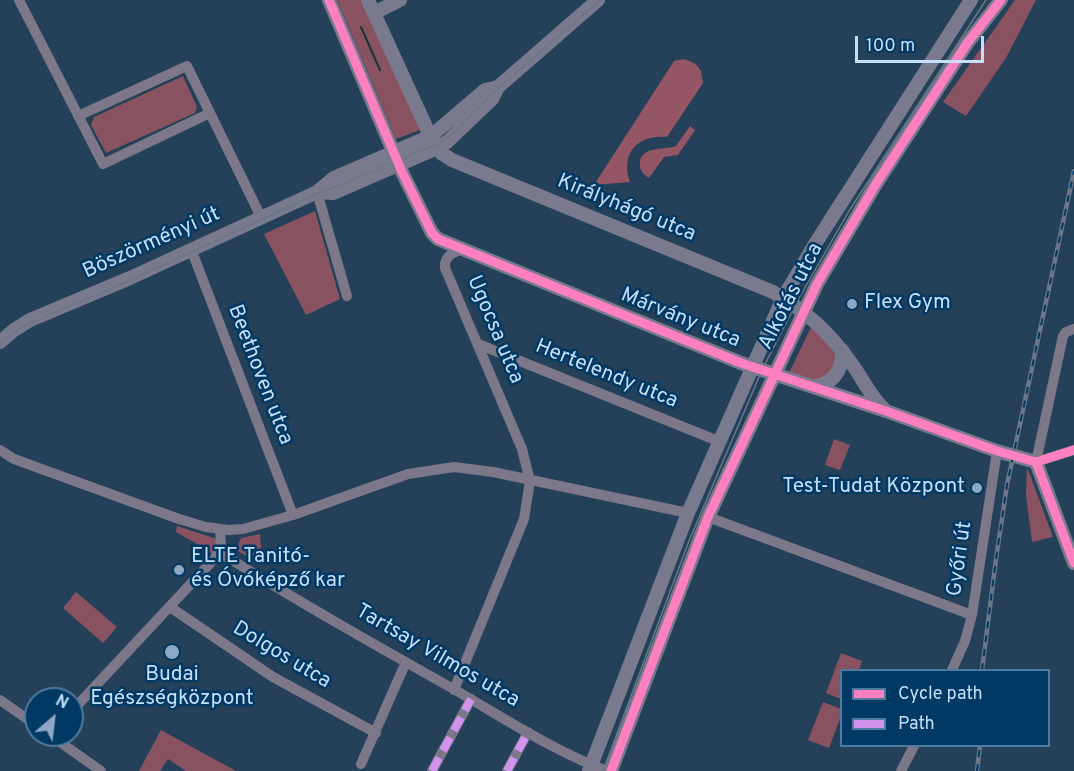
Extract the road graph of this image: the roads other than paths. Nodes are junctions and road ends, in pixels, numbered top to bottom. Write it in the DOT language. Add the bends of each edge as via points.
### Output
graph roads {
  1 [pos="19,0"];
  2 [pos="329,0"];
  3 [pos="400,0"];
  4 [pos="598,0"];
  5 [pos="971,0"];
  6 [pos="1001,0"];
  7 [pos="371,6"];
  8 [pos="210,113"];
  9 [pos="78,116"];
  10 [pos="434,143"];
  11 [pos="397,159"];
  12 [pos="317,192"];
  13 [pos="261,217"];
  14 [pos="191,249"];
  15 [pos="464,249"];
  16 [pos="817,284"];
  17 [pos="347,296"];
  18 [pos="783,298"];
  19 [pos="802,312"];
  20 [pos="819,324"];
  21 [pos="1069,332"];
  22 [pos="3,339"];
  23 [pos="478,344"];
  24 [pos="0,350"];
  25 [pos="842,350"];
  26 [pos="752,367"];
  27 [pos="774,374"];
  28 [pos="811,386"];
  29 [pos="886,411"];
  30 [pos="718,441"];
  31 [pos="0,450"];
  32 [pos="1074,450"];
  33 [pos="1002,452"];
  34 [pos="1034,462"];
  35 [pos="530,481"];
  36 [pos="688,513"];
  37 [pos="293,515"];
  38 [pos="708,517"];
  39 [pos="220,529"];
  40 [pos="219,552"];
  41 [pos="1074,563"];
  42 [pos="170,607"];
  43 [pos="972,615"];
  44 [pos="406,662"];
  45 [pos="952,669"];
  46 [pos="454,690"];
  47 [pos="84,698"];
  48 [pos="471,699"];
  49 [pos="0,700"];
  50 [pos="24,717"];
  51 [pos="528,732"];
  52 [pos="376,733"];
  53 [pos="67,747"];
  54 [pos="913,747"];
  55 [pos="361,764"];
  56 [pos="590,768"];
  57 [pos="102,771"];
  58 [pos="432,771"];
  59 [pos="507,771"];
  60 [pos="607,771"];
  61 [pos="611,771"];
  62 [pos="901,771"];
  1 -- 9 [label="street"];
  2 -- 11 [label="street, Ugocsa utca"];
  3 -- 7 [label="street"];
  4 -- 10 [label="street, Böszörményi út" via="498,87 485,90"];
  5 -- 18 [label="street, Alkotás utca"];
  6 -- 16 [label="street, Alkotás utca" via="936,90"];
  7 -- 10 [label="street"];
  8 -- 9 [label="street" via="187,66"];
  8 -- 9 [label="street" via="103,164"];
  8 -- 13 [label="street"];
  10 -- 11 [label="street, Böszörményi út"];
  10 -- 18 [label="street, Királyhágó utca" via="452,160"];
  11 -- 12 [label="street, Böszörményi út" via="333,193"];
  11 -- 15 [label="street, Ugocsa utca" via="432,233"];
  12 -- 13 [label="street, Böszörményi út"];
  12 -- 17 [label="street"];
  13 -- 14 [label="street, Böszörményi út"];
  14 -- 22 [label="street, Böszörményi út" via="30,320"];
  14 -- 37 [label="street, Beethoven utca"];
  15 -- 23 [label="street, Ugocsa utca" via="452,252 445,267"];
  15 -- 26 [label="street, Márvány utca"];
  16 -- 19 [label="street, Alkotás utca"];
  16 -- 20 [label="street"];
  18 -- 19 [label="street, Királyhágó utca"];
  18 -- 26 [label="street, Alkotás utca"];
  19 -- 20 [label="street"];
  19 -- 27 [label="street, Alkotás utca"];
  20 -- 25 [label="street"];
  21 -- 34 [label="street"];
  22 -- 24 [label="street, Böszörményi út"];
  23 -- 30 [label="street, Hertelendy utca"];
  23 -- 35 [label="street, Ugocsa utca" via="522,449"];
  25 -- 28 [label="street" via="841,365 834,378 821,386"];
  25 -- 29 [label="street"];
  26 -- 27 [label="street, Márvány utca"];
  26 -- 30 [label="street, Alkotás utca"];
  27 -- 28 [label="street, Márvány utca"];
  27 -- 38 [label="street, Alkotás utca"];
  28 -- 29 [label="street, Márvány utca"];
  29 -- 33 [label="street, Márvány utca"];
  30 -- 36 [label="street, Alkotás utca"];
  31 -- 39 [label="street" via="14,459 169,515"];
  32 -- 34 [label="street"];
  33 -- 34 [label="street, Márvány utca"];
  33 -- 43 [label="street, Győri út"];
  34 -- 41 [label="street"];
  35 -- 36 [label="street"];
  35 -- 37 [label="street" via="475,468 433,469 408,474"];
  35 -- 46 [label="street" via="524,519"];
  36 -- 56 [label="street, Alkotás utca"];
  37 -- 39 [label="street" via="243,529"];
  38 -- 43 [label="street"];
  38 -- 61 [label="street, Alkotás utca"];
  39 -- 40 [label="street"];
  40 -- 42 [label="street"];
  40 -- 44 [label="street, Tartsay Vilmos utca"];
  42 -- 47 [label="street"];
  42 -- 52 [label="street, Dolgos utca" via="273,677"];
  43 -- 45 [label="street, Győri út"];
  44 -- 46 [label="street, Tartsay Vilmos utca"];
  44 -- 52 [label="street"];
  46 -- 48 [label="street, Tartsay Vilmos utca"];
  48 -- 51 [label="street, Tartsay Vilmos utca"];
  48 -- 58 [label="street"];
  49 -- 50 [label="street"];
  51 -- 56 [label="street, Tartsay Vilmos utca"];
  51 -- 59 [label="street"];
  52 -- 55 [label="street"];
  53 -- 57 [label="street"];
  54 -- 62 [label="street"];
  56 -- 60 [label="street, Tartsay Vilmos utca"];
}
